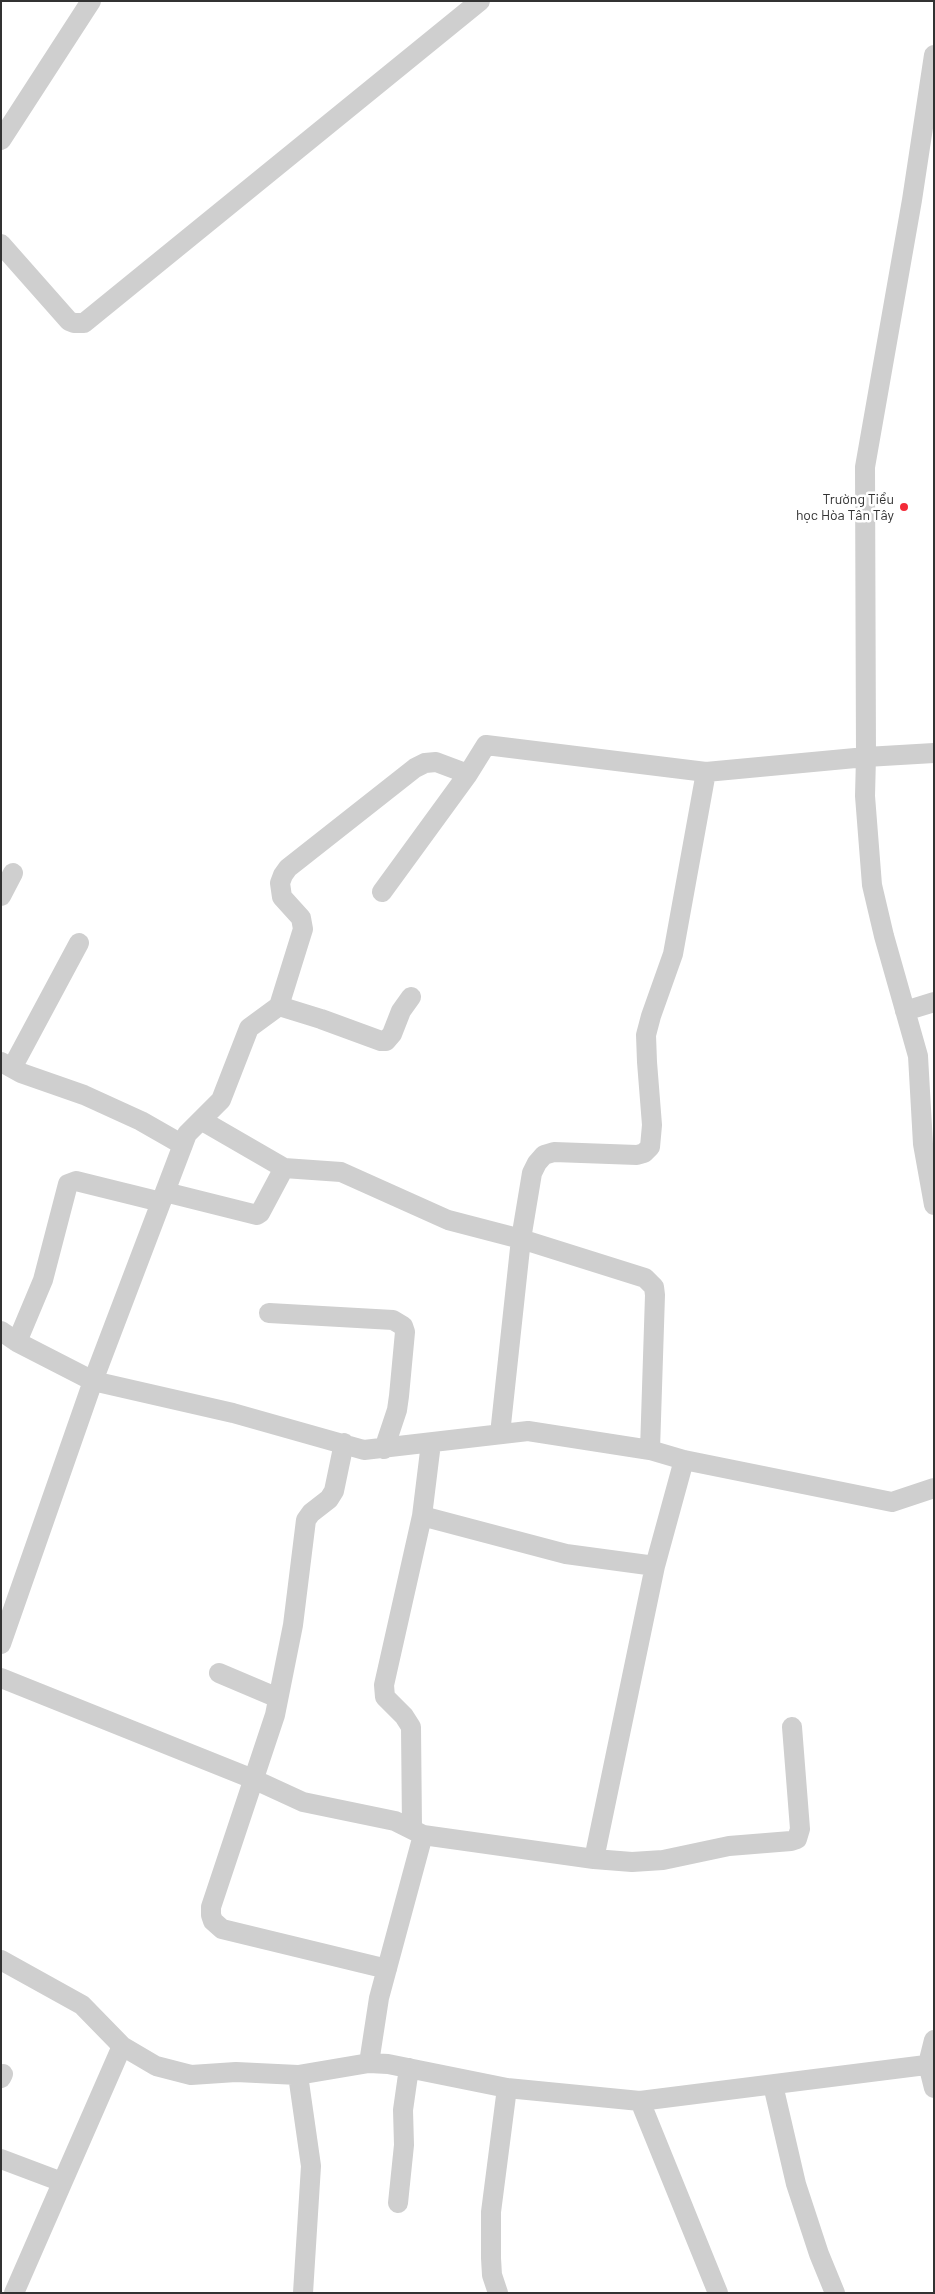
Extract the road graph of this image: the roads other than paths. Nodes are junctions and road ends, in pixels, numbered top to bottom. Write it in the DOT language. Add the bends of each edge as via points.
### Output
graph roads {
  1 [pos="91,1"];
  2 [pos="480,1"];
  3 [pos="934,55"];
  4 [pos="1,140"];
  5 [pos="1,244"];
  6 [pos="934,753"];
  7 [pos="866,757"];
  8 [pos="706,772"];
  9 [pos="468,774"];
  10 [pos="13,873"];
  11 [pos="382,892"];
  12 [pos="1,896"];
  13 [pos="79,943"];
  14 [pos="412,997"];
  15 [pos="934,1002"];
  16 [pos="279,1006"];
  17 [pos="904,1011"];
  18 [pos="7,1065"];
  19 [pos="201,1120"];
  20 [pos="183,1145"];
  21 [pos="284,1168"];
  22 [pos="163,1197"];
  23 [pos="934,1205"];
  24 [pos="521,1239"];
  25 [pos="269,1313"];
  26 [pos="9,1337"];
  27 [pos="93,1382"];
  28 [pos="500,1434"];
  29 [pos="344,1443"];
  30 [pos="431,1443"];
  31 [pos="384,1449"];
  32 [pos="650,1450"];
  33 [pos="684,1460"];
  34 [pos="934,1488"];
  35 [pos="422,1516"];
  36 [pos="655,1566"];
  37 [pos="1,1644"];
  38 [pos="219,1673"];
  39 [pos="1,1678"];
  40 [pos="278,1698"];
  41 [pos="792,1728"];
  42 [pos="254,1779"];
  43 [pos="418,1831"];
  44 [pos="594,1859"];
  45 [pos="1,1960"];
  46 [pos="387,1969"];
  47 [pos="934,2040"];
  48 [pos="122,2046"];
  49 [pos="369,2063"];
  50 [pos="931,2064"];
  51 [pos="409,2068"];
  52 [pos="298,2075"];
  53 [pos="773,2085"];
  54 [pos="507,2088"];
  55 [pos="934,2088"];
  56 [pos="640,2101"];
  57 [pos="1,2159"];
  58 [pos="62,2182"];
  59 [pos="398,2203"];
  60 [pos="14,2293"];
  61 [pos="303,2293"];
  62 [pos="498,2293"];
  63 [pos="718,2293"];
  64 [pos="835,2293"];
  1 -- 4 [label="street"];
  2 -- 5 [label="street" via="84,323 69,321"];
  3 -- 7 [label="street" via="865,467"];
  6 -- 7 [label="street"];
  7 -- 8 [label="street"];
  7 -- 17 [label="street" via="865,796 872,885"];
  8 -- 9 [label="street" via="486,745"];
  8 -- 24 [label="street" via="674,954 646,1034 652,1125 650,1147 636,1155 554,1152 544,1155 532,1173"];
  9 -- 11 [label="street"];
  9 -- 16 [label="street" via="436,762 415,768 288,868 280,891 301,918 303,929"];
  10 -- 12 [label="street"];
  13 -- 18 [label="street"];
  14 -- 16 [label="street" via="386,1041"];
  15 -- 17 [label="street"];
  16 -- 19 [label="street" via="249,1028 221,1100"];
  17 -- 23 [label="street" via="918,1056 923,1144"];
  18 -- 20 [label="street" via="84,1094 142,1121"];
  19 -- 20 [label="street" via="187,1134"];
  19 -- 21 [label="street"];
  20 -- 22 [label="street"];
  21 -- 22 [label="street" via="257,1215"];
  21 -- 24 [label="street" via="341,1172 448,1220"];
  22 -- 26 [label="street" via="76,1181 68,1184 43,1280"];
  22 -- 27 [label="street"];
  24 -- 28 [label="street"];
  24 -- 32 [label="street" via="645,1278 654,1287"];
  25 -- 31 [label="street" via="393,1320 403,1326 400,1396"];
  26 -- 27 [label="street"];
  27 -- 29 [label="street" via="233,1413"];
  27 -- 37 [label="street"];
  28 -- 30 [label="street"];
  28 -- 32 [label="street" via="528,1431"];
  29 -- 31 [label="street" via="364,1450"];
  29 -- 40 [label="street" via="334,1491 306,1520 293,1625"];
  30 -- 31 [label="street"];
  30 -- 35 [label="street"];
  32 -- 33 [label="street"];
  33 -- 34 [label="street" via="892,1502"];
  33 -- 36 [label="street"];
  35 -- 36 [label="street" via="558,1553"];
  35 -- 43 [label="street" via="384,1691 388,1701 411,1727"];
  36 -- 44 [label="street"];
  38 -- 40 [label="street"];
  39 -- 42 [label="street"];
  40 -- 42 [label="street"];
  41 -- 44 [label="street" via="800,1828 792,1841 730,1846 647,1862"];
  42 -- 43 [label="street" via="302,1802 380,1818"];
  42 -- 46 [label="street" via="212,1907 213,1921 222,1929"];
  43 -- 44 [label="street"];
  43 -- 46 [label="street"];
  45 -- 48 [label="street" via="82,2005"];
  46 -- 49 [label="street"];
  47 -- 50 [label="street"];
  48 -- 52 [label="street" via="156,2066 191,2074"];
  48 -- 58 [label="street"];
  49 -- 51 [label="street"];
  49 -- 52 [label="street"];
  50 -- 53 [label="street"];
  50 -- 55 [label="street"];
  51 -- 54 [label="street"];
  51 -- 59 [label="street" via="403,2110 404,2145"];
  52 -- 61 [label="street" via="311,2166"];
  53 -- 56 [label="street"];
  53 -- 64 [label="street" via="796,2184"];
  54 -- 56 [label="street"];
  54 -- 62 [label="street" via="491,2212 492,2275"];
  56 -- 63 [label="street"];
  57 -- 58 [label="street"];
  58 -- 60 [label="street"];
}
